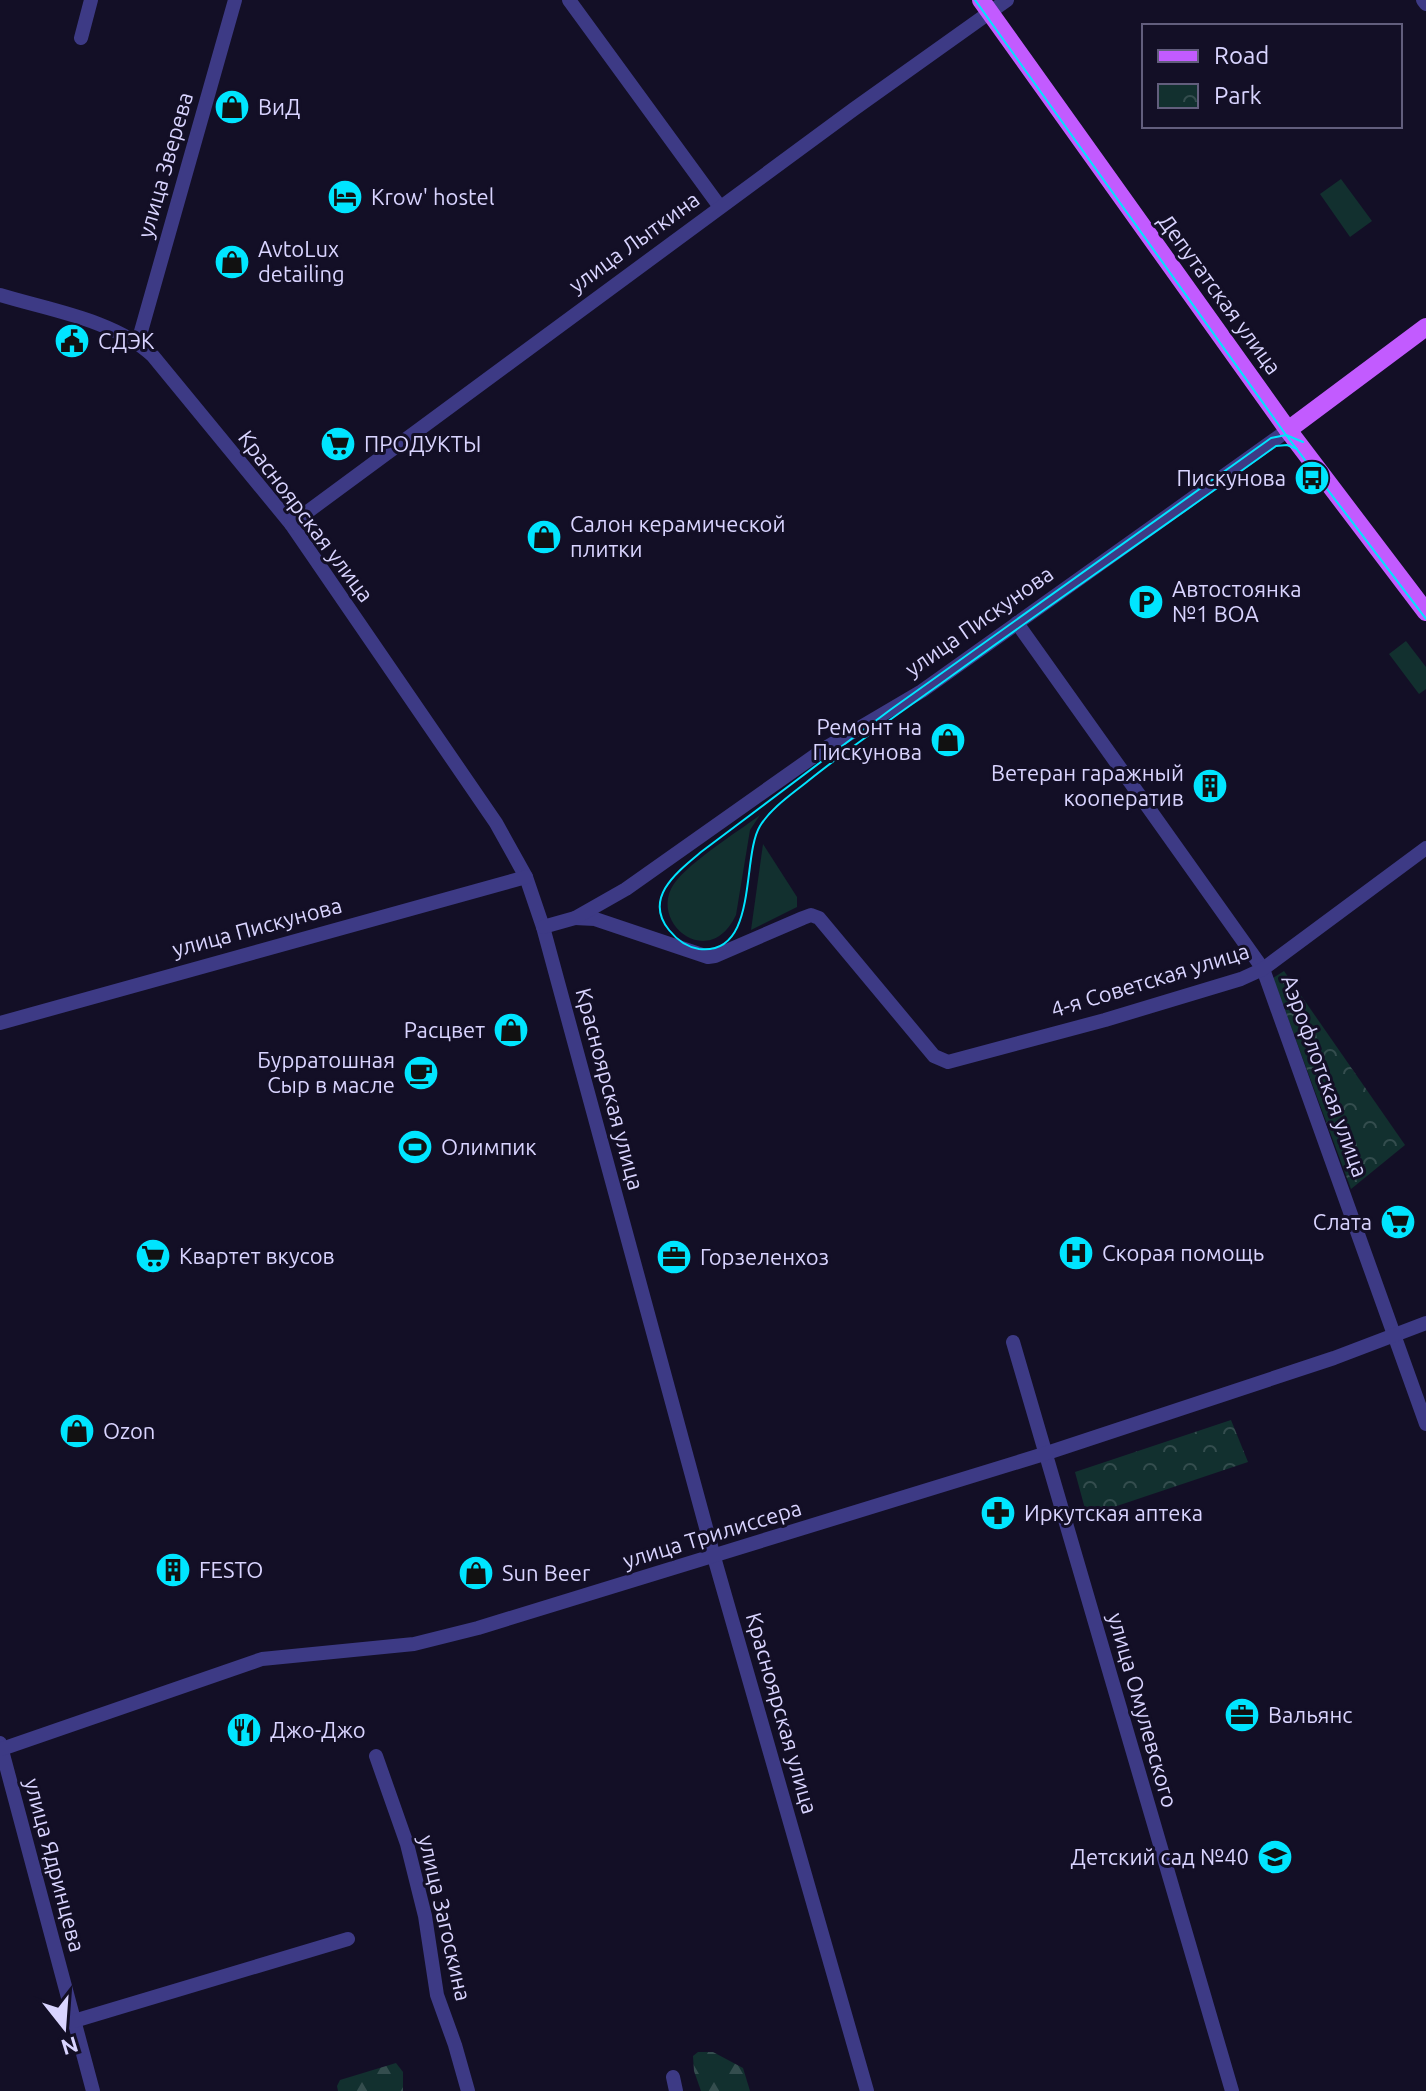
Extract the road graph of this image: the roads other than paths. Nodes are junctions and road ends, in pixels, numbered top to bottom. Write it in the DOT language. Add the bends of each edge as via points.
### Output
graph roads {
  1 [pos="91,0"];
  2 [pos="235,0"];
  3 [pos="569,0"];
  4 [pos="1007,0"];
  5 [pos="985,6"];
  6 [pos="81,38"];
  7 [pos="720,207"];
  8 [pos="0,295"];
  9 [pos="1426,327"];
  10 [pos="138,342"];
  11 [pos="1288,430"];
  12 [pos="291,524"];
  13 [pos="1426,612"];
  14 [pos="1017,623"];
  15 [pos="1426,848"];
  16 [pos="526,877"];
  17 [pos="575,918"];
  18 [pos="543,927"];
  19 [pos="1263,969"];
  20 [pos="0,1023"];
  21 [pos="1426,1323"];
  22 [pos="1395,1335"];
  23 [pos="1013,1342"];
  24 [pos="1426,1424"];
  25 [pos="1044,1454"];
  26 [pos="714,1557"];
  27 [pos="1,1746"];
  28 [pos="376,1756"];
  29 [pos="348,1939"];
  30 [pos="74,2021"];
  31 [pos="93,2091"];
  32 [pos="468,2091"];
  33 [pos="867,2091"];
  34 [pos="1232,2091"];
  1 -- 6 [label="street"];
  2 -- 10 [label="street, улица Зверева"];
  3 -- 7 [label="street"];
  4 -- 5 [label="street, улица Лыткина"];
  5 -- 7 [label="street, улица Лыткина"];
  5 -- 11 [label="main road, Депутатская улица"];
  7 -- 12 [label="street, улица Лыткина"];
  8 -- 10 [label="street, Красноярская улица"];
  9 -- 11 [label="main road, улица Пискунова"];
  10 -- 12 [label="street, Красноярская улица"];
  11 -- 13 [label="main road, Депутатская улица"];
  11 -- 14 [label="street, улица Пискунова"];
  12 -- 16 [label="street, Красноярская улица" via="496,823"];
  14 -- 17 [label="street, улица Пискунова" via="922,691 827,747 626,889"];
  14 -- 19 [label="street, Аэрофлотская улица"];
  15 -- 19 [label="street, 4-я Советская улица"];
  16 -- 18 [label="street, Красноярская улица"];
  16 -- 20 [label="street, улица Пискунова"];
  17 -- 18 [label="street, улица Пискунова"];
  17 -- 19 [label="street, 4-я Советская улица" via="595,919 708,957 811,915 819,918 934,1056 948,1062"];
  18 -- 26 [label="street, Красноярская улица"];
  19 -- 22 [label="street, Аэрофлотская улица"];
  21 -- 22 [label="street, улица Трилиссера"];
  22 -- 24 [label="street, Аэрофлотская улица"];
  22 -- 25 [label="street, улица Трилиссера"];
  23 -- 25 [label="street, улица Омулевского"];
  25 -- 26 [label="street, улица Трилиссера"];
  25 -- 34 [label="street, улица Омулевского"];
  26 -- 27 [label="street, улица Трилиссера" via="414,1644 262,1659"];
  26 -- 33 [label="street, Красноярская улица"];
  27 -- 30 [label="street, улица Ядринцева"];
  28 -- 32 [label="street, улица Загоскина" via="407,1844 437,1995"];
  29 -- 30 [label="street"];
  30 -- 31 [label="street, улица Ядринцева"];
}
